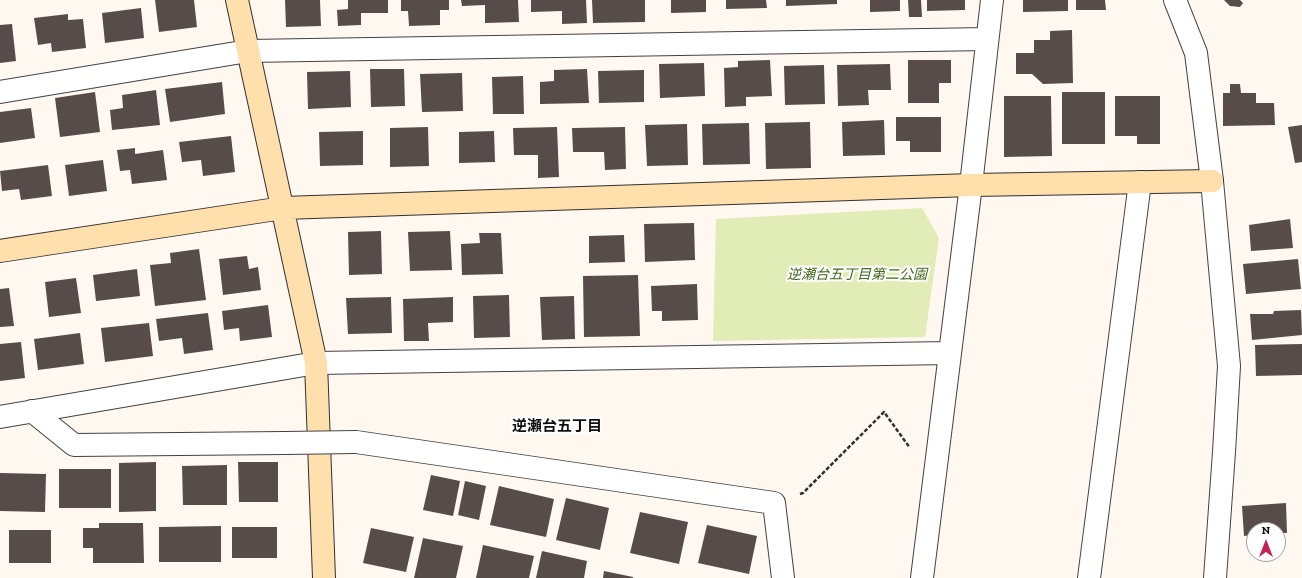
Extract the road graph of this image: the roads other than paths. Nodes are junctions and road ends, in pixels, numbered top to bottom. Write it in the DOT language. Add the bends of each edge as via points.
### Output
graph roads {
  1 [pos="237,0"];
  2 [pos="992,0"];
  3 [pos="1175,0"];
  4 [pos="987,39"];
  5 [pos="248,51"];
  6 [pos="0,92"];
  7 [pos="1212,181"];
  8 [pos="1140,182"];
  9 [pos="971,185"];
  10 [pos="283,208"];
  11 [pos="0,251"];
  12 [pos="950,353"];
  13 [pos="316,363"];
  14 [pos="32,411"];
  15 [pos="0,417"];
  16 [pos="324,578"];
  17 [pos="783,578"];
  18 [pos="922,578"];
  19 [pos="1089,578"];
  20 [pos="1215,578"];
  1 -- 5 [label="street"];
  2 -- 4 [label="street"];
  3 -- 7 [label="street" via="1196,54"];
  4 -- 5 [label="street"];
  4 -- 9 [label="street"];
  5 -- 6 [label="street"];
  5 -- 10 [label="street"];
  7 -- 8 [label="street"];
  7 -- 20 [label="street" via="1229,366"];
  8 -- 9 [label="street"];
  8 -- 19 [label="street"];
  9 -- 10 [label="street"];
  9 -- 12 [label="street"];
  10 -- 11 [label="street"];
  10 -- 13 [label="street"];
  12 -- 13 [label="street"];
  12 -- 18 [label="street"];
  13 -- 14 [label="street"];
  13 -- 16 [label="street"];
  14 -- 15 [label="street"];
  14 -- 17 [label="street, bridge" via="74,445 356,442 774,503"];
}
